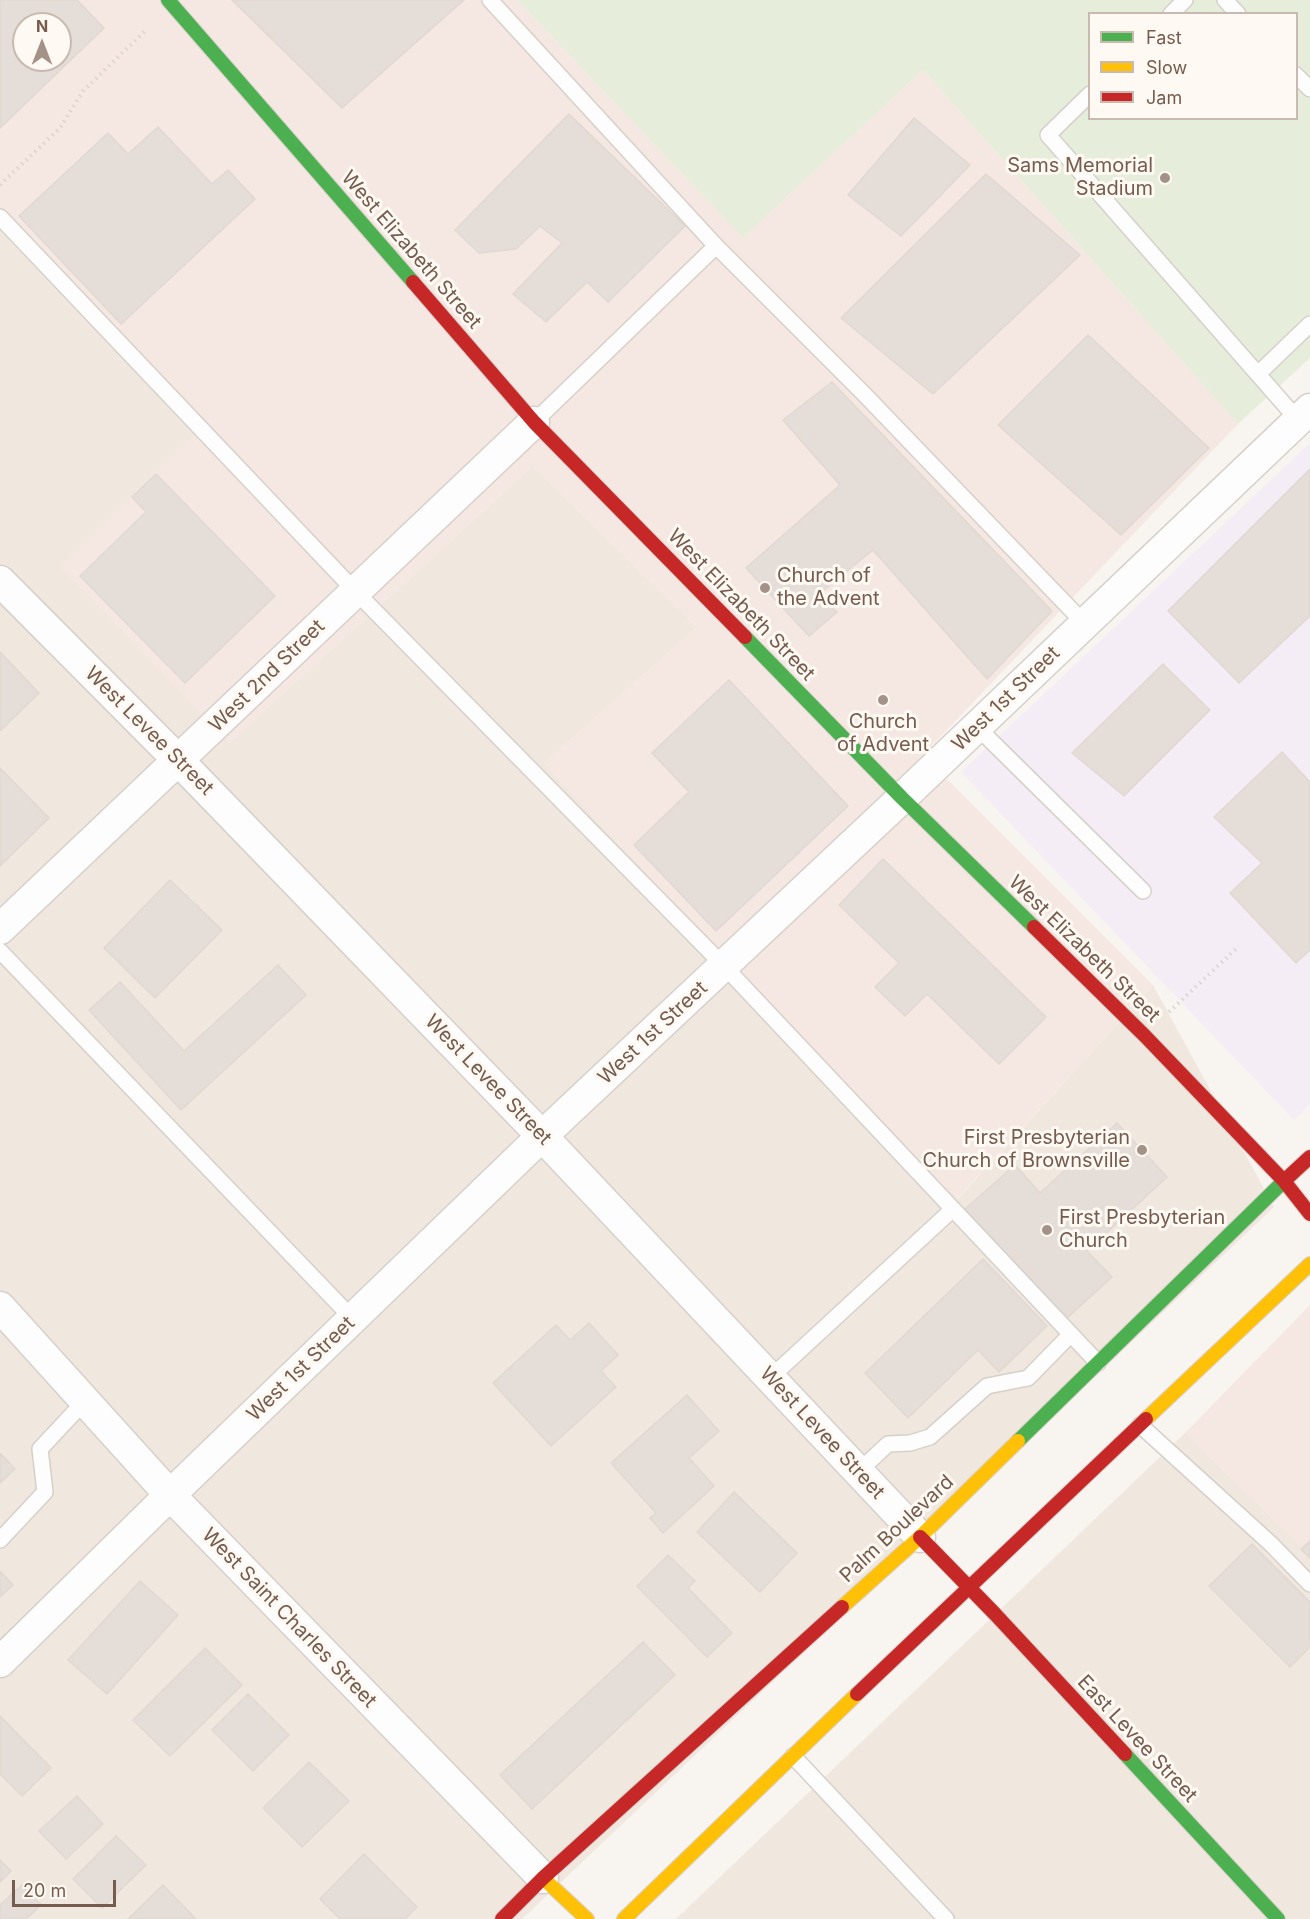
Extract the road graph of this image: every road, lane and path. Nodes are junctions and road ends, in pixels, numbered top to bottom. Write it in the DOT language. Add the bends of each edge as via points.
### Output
graph roads {
  1 [pos="490,0"];
  2 [pos="1185,0"];
  3 [pos="1225,0"];
  4 [pos="171,2"];
  5 [pos="1173,12"];
  6 [pos="1236,12"];
  7 [pos="1298,77"];
  8 [pos="1310,89"];
  9 [pos="1088,95"];
  10 [pos="0,185"];
  11 [pos="0,217"];
  12 [pos="716,246"];
  13 [pos="1310,324"];
  14 [pos="1258,374"];
  15 [pos="1304,415"];
  16 [pos="534,422"];
  17 [pos="0,581"];
  18 [pos="356,592"];
  19 [pos="1084,624"];
  20 [pos="977,727"];
  21 [pos="178,760"];
  22 [pos="902,798"];
  23 [pos="1143,891"];
  24 [pos="0,929"];
  25 [pos="1239,946"];
  26 [pos="0,951"];
  27 [pos="724,966"];
  28 [pos="1145,1036"];
  29 [pos="543,1136"];
  30 [pos="1310,1157"];
  31 [pos="1284,1181"];
  32 [pos="953,1209"];
  33 [pos="1310,1214"];
  34 [pos="1310,1264"];
  35 [pos="0,1307"];
  36 [pos="353,1319"];
  37 [pos="1071,1334"];
  38 [pos="1098,1363"];
  39 [pos="770,1378"];
  40 [pos="84,1401"];
  41 [pos="1140,1425"];
  42 [pos="858,1472"];
  43 [pos="170,1495"];
  44 [pos="920,1537"];
  45 [pos="0,1540"];
  46 [pos="1310,1584"];
  47 [pos="969,1586"];
  48 [pos="0,1662"];
  49 [pos="793,1756"];
  50 [pos="543,1878"];
  51 [pos="501,1919"];
  52 [pos="587,1919"];
  53 [pos="624,1919"];
  54 [pos="946,1919"];
  55 [pos="1278,1919"];
  1 -- 12 [label="lane"];
  2 -- 5 [label="lane"];
  3 -- 6 [label="lane"];
  4 -- 10 [label="path" via="83,91 60,128"];
  4 -- 16 [label="main road, West Elizabeth Street"];
  7 -- 8 [label="lane"];
  9 -- 14 [label="lane" via="1048,135"];
  11 -- 18 [label="lane"];
  12 -- 16 [label="lane"];
  12 -- 19 [label="lane"];
  13 -- 14 [label="lane"];
  14 -- 15 [label="lane"];
  15 -- 19 [label="street, West 1st Street"];
  16 -- 18 [label="street, West 2nd Street"];
  16 -- 22 [label="main road, West Elizabeth Street"];
  17 -- 21 [label="street, West Levee Street"];
  18 -- 21 [label="street, West 2nd Street"];
  18 -- 27 [label="lane"];
  19 -- 20 [label="street, West 1st Street"];
  20 -- 22 [label="street, West 1st Street"];
  20 -- 23 [label="lane"];
  21 -- 24 [label="street, West 2nd Street"];
  21 -- 29 [label="street, West Levee Street"];
  22 -- 27 [label="street, West 1st Street"];
  22 -- 28 [label="main road, West Elizabeth Street"];
  25 -- 28 [label="path"];
  26 -- 36 [label="lane"];
  27 -- 29 [label="street, West 1st Street"];
  27 -- 32 [label="lane"];
  28 -- 31 [label="main road, West Elizabeth Street"];
  29 -- 36 [label="street, West 1st Street"];
  29 -- 39 [label="street, West Levee Street"];
  30 -- 31 [label="main road, Palm Boulevard"];
  31 -- 33 [label="main road, West Elizabeth Street"];
  31 -- 38 [label="main road, Palm Boulevard"];
  32 -- 37 [label="lane"];
  32 -- 39 [label="lane"];
  34 -- 41 [label="main road"];
  35 -- 40 [label="street, West Saint Charles Street"];
  36 -- 43 [label="street, West 1st Street"];
  37 -- 38 [label="lane"];
  37 -- 42 [label="lane" via="1028,1378 987,1386 930,1437 888,1444"];
  38 -- 44 [label="main road, Palm Boulevard"];
  39 -- 42 [label="street, West Levee Street"];
  40 -- 43 [label="street, West Saint Charles Street"];
  40 -- 45 [label="lane" via="40,1449 45,1492"];
  41 -- 46 [label="lane"];
  41 -- 47 [label="main road"];
  42 -- 44 [label="street, West Levee Street"];
  43 -- 48 [label="street, West 1st Street"];
  43 -- 50 [label="street, West Saint Charles Street"];
  44 -- 47 [label="main road, West Levee Street"];
  44 -- 50 [label="main road, Palm Boulevard"];
  47 -- 49 [label="main road"];
  47 -- 55 [label="main road, East Levee Street"];
  49 -- 53 [label="main road"];
  49 -- 54 [label="lane"];
  50 -- 51 [label="main road, Palm Boulevard"];
  50 -- 52 [label="main road, West Saint Charles Street"];
}
